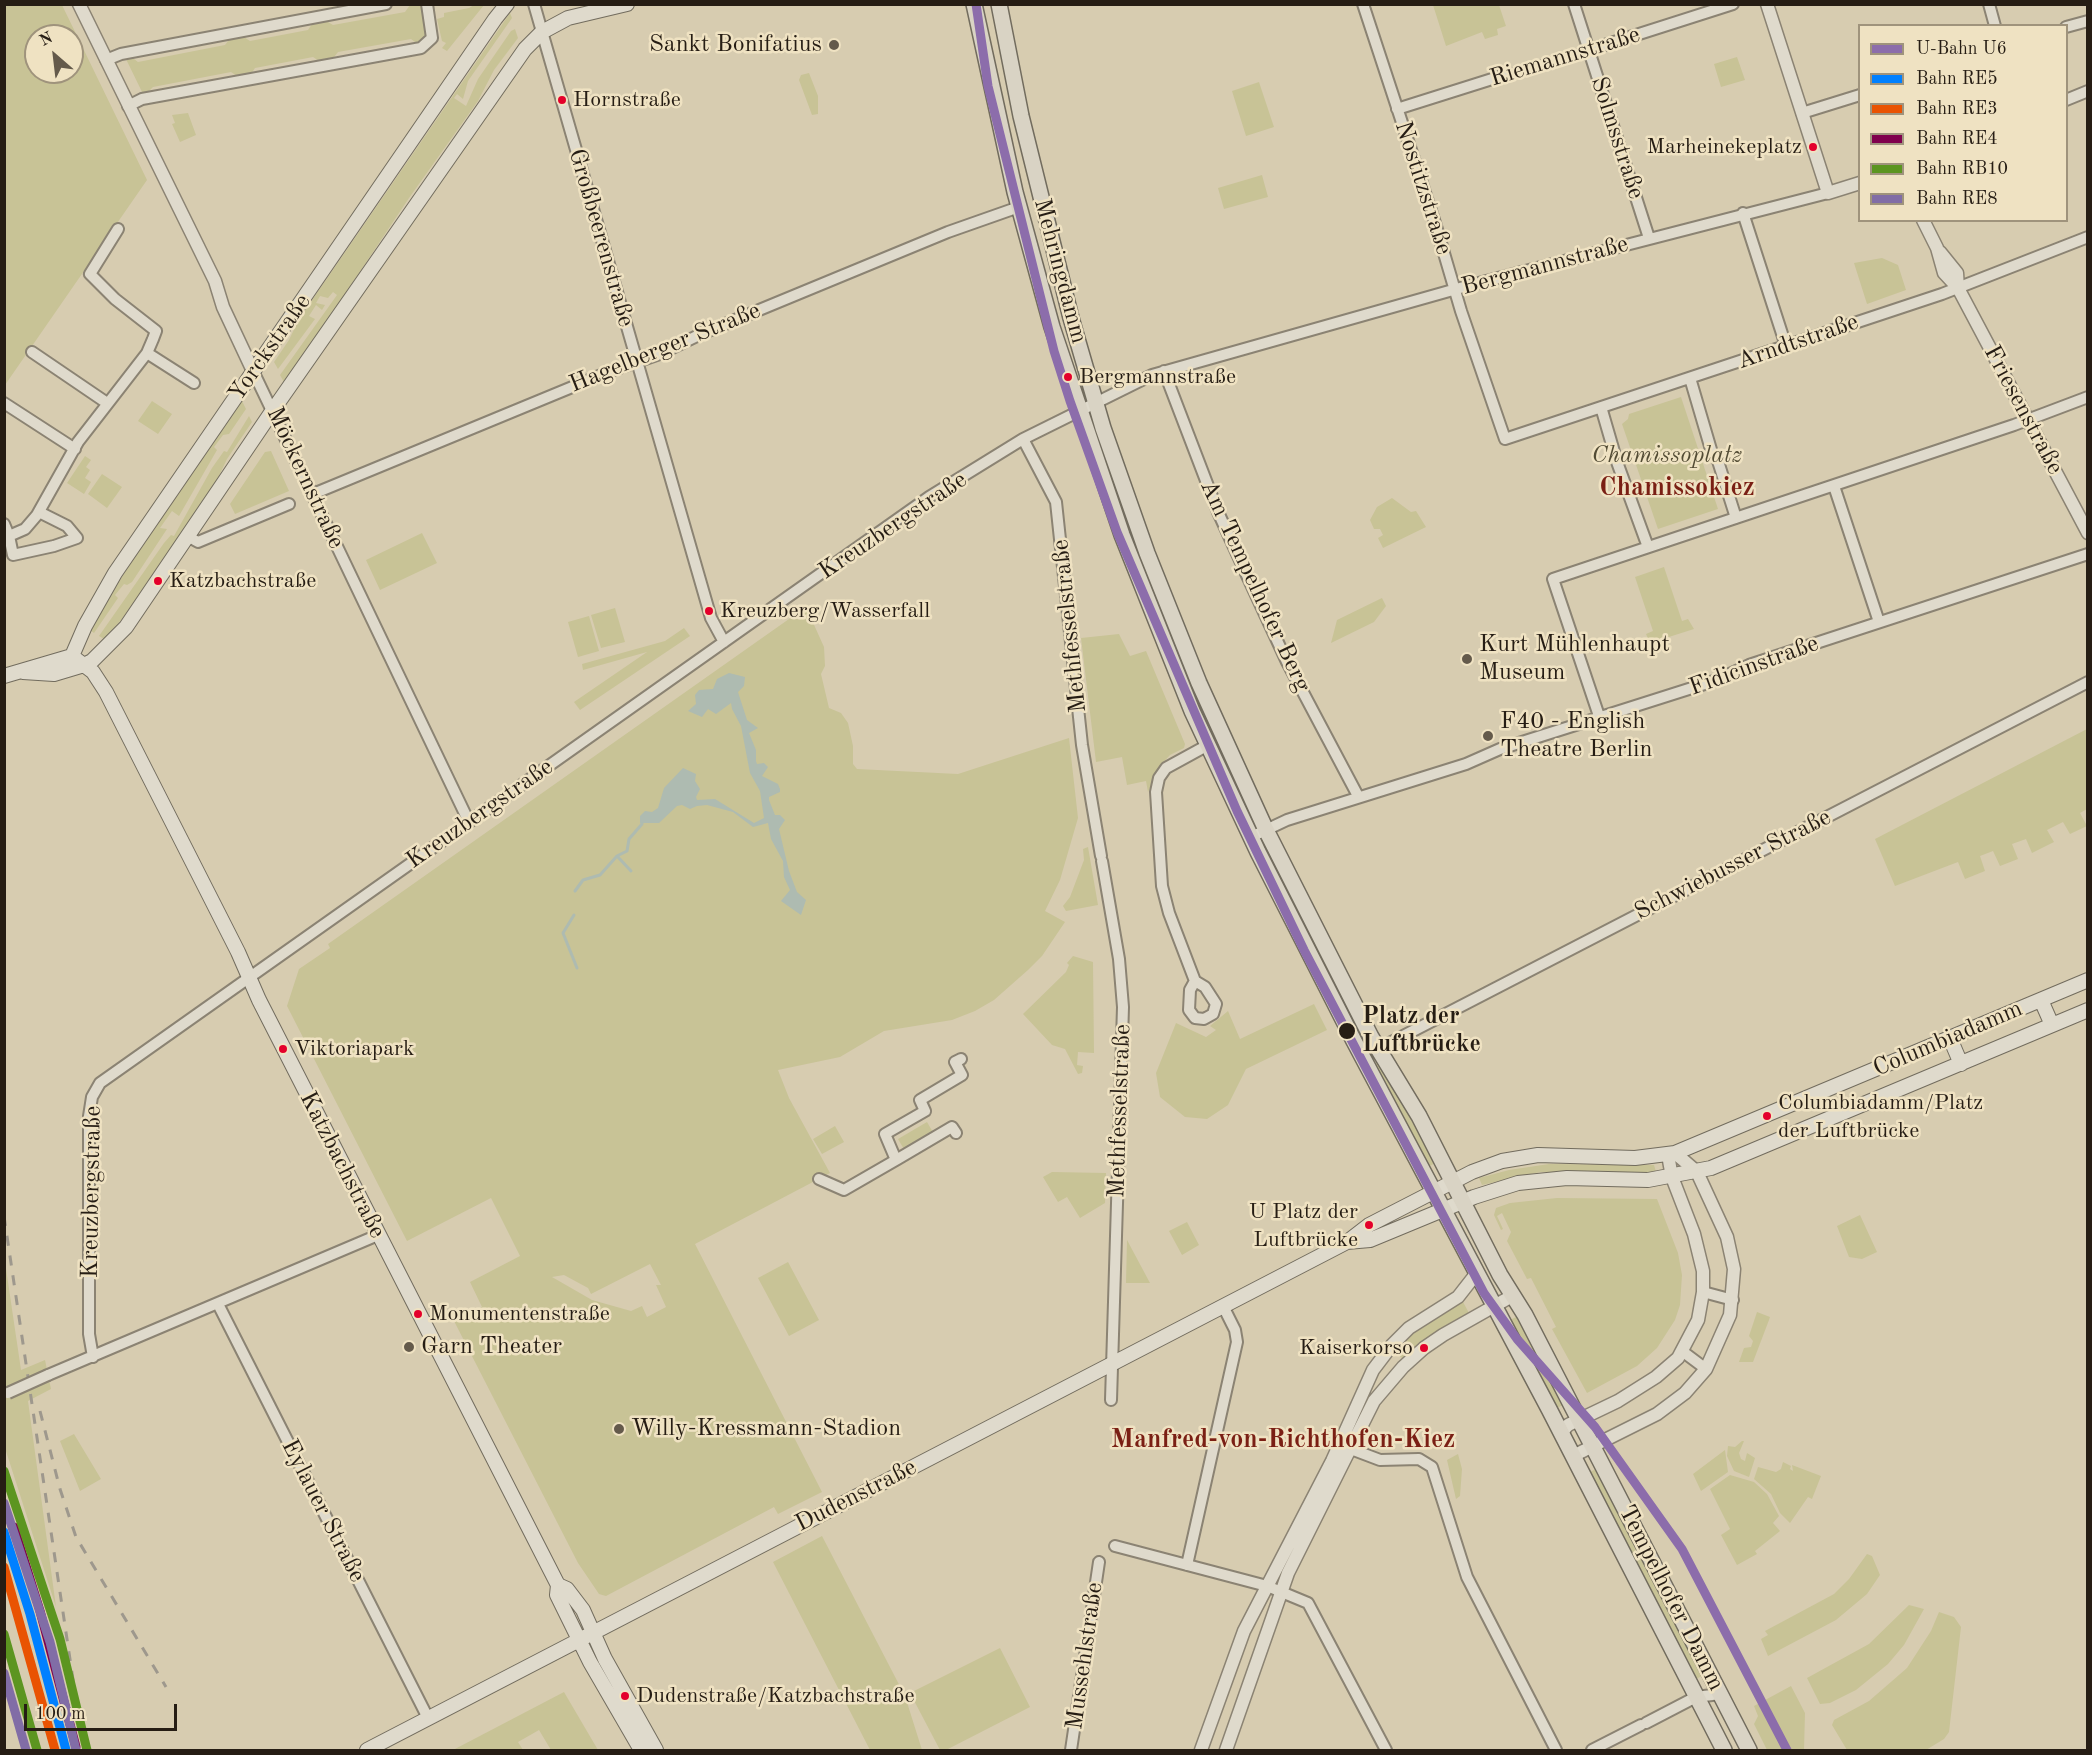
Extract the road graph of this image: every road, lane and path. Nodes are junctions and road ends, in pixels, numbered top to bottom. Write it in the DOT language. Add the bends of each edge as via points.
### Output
graph roads {
  1 [pos="79,4"];
  2 [pos="386,4"];
  3 [pos="427,4"];
  4 [pos="507,4"];
  5 [pos="534,4"];
  6 [pos="627,4"];
  7 [pos="974,4"];
  8 [pos="999,4"];
  9 [pos="1363,4"];
  10 [pos="1574,4"];
  11 [pos="1733,4"];
  12 [pos="1767,4"];
  13 [pos="1989,4"];
  14 [pos="2088,21"];
  15 [pos="1994,24"];
  16 [pos="2068,27"];
  17 [pos="542,32"];
  18 [pos="1589,50"];
  19 [pos="106,60"];
  20 [pos="1508,74"];
  21 [pos="2088,91"];
  22 [pos="1858,96"];
  23 [pos="2068,100"];
  24 [pos="128,106"];
  25 [pos="1397,109"];
  26 [pos="1802,113"];
  27 [pos="1858,184"];
  28 [pos="1828,193"];
  29 [pos="1019,207"];
  30 [pos="1743,213"];
  31 [pos="1924,222"];
  32 [pos="118,229"];
  33 [pos="2088,237"];
  34 [pos="1649,238"];
  35 [pos="1958,288"];
  36 [pos="1456,291"];
  37 [pos="1786,346"];
  38 [pos="32,352"];
  39 [pos="147,353"];
  40 [pos="636,362"];
  41 [pos="1164,370"];
  42 [pos="253,371"];
  43 [pos="1690,378"];
  44 [pos="194,383"];
  45 [pos="2088,397"];
  46 [pos="1095,401"];
  47 [pos="4,403"];
  48 [pos="107,403"];
  49 [pos="1601,407"];
  50 [pos="273,410"];
  51 [pos="1079,410"];
  52 [pos="2028,420"];
  53 [pos="1023,439"];
  54 [pos="1505,439"];
  55 [pos="75,449"];
  56 [pos="1834,486"];
  57 [pos="313,494"];
  58 [pos="289,504"];
  59 [pos="39,512"];
  60 [pos="1737,518"];
  61 [pos="4,524"];
  62 [pos="2088,533"];
  63 [pos="9,536"];
  64 [pos="189,537"];
  65 [pos="1648,547"];
  66 [pos="2088,554"];
  67 [pos="1879,622"];
  68 [pos="724,642"];
  69 [pos="72,656"];
  70 [pos="84,664"];
  71 [pos="23,672"];
  72 [pos="4,676"];
  73 [pos="2088,682"];
  74 [pos="1599,716"];
  75 [pos="1208,745"];
  76 [pos="1358,796"];
  77 [pos="469,822"];
  78 [pos="1266,830"];
  79 [pos="1251,837"];
  80 [pos="249,978"];
  81 [pos="2088,980"];
  82 [pos="1195,981"];
  83 [pos="2041,1000"];
  84 [pos="2088,1010"];
  85 [pos="2011,1012"];
  86 [pos="2052,1025"];
  87 [pos="1950,1038"];
  88 [pos="2022,1038"];
  89 [pos="1378,1049"];
  90 [pos="1364,1056"];
  91 [pos="962,1059"];
  92 [pos="1960,1064"];
  93 [pos="956,1133"];
  94 [pos="1672,1154"];
  95 [pos="896,1160"];
  96 [pos="1697,1172"];
  97 [pos="1672,1177"];
  98 [pos="819,1179"];
  99 [pos="1452,1181"];
  100 [pos="1431,1191"];
  101 [pos="1462,1202"];
  102 [pos="1442,1210"];
  103 [pos="378,1235"];
  104 [pos="1347,1242"];
  105 [pos="1476,1274"];
  106 [pos="1703,1292"];
  107 [pos="1512,1296"];
  108 [pos="1733,1300"];
  109 [pos="218,1304"];
  110 [pos="1223,1306"];
  111 [pos="1494,1306"];
  112 [pos="1387,1351"];
  113 [pos="1682,1351"];
  114 [pos="93,1357"];
  115 [pos="1112,1363"];
  116 [pos="1403,1366"];
  117 [pos="1706,1369"];
  118 [pos="4,1394"];
  119 [pos="1111,1400"];
  120 [pos="1579,1419"];
  121 [pos="1561,1433"];
  122 [pos="1593,1446"];
  123 [pos="1344,1447"];
  124 [pos="1573,1456"];
  125 [pos="1115,1546"];
  126 [pos="1099,1562"];
  127 [pos="1187,1565"];
  128 [pos="558,1585"];
  129 [pos="1267,1586"];
  130 [pos="1282,1592"];
  131 [pos="593,1633"];
  132 [pos="579,1640"];
  133 [pos="1720,1694"];
  134 [pos="1696,1697"];
  135 [pos="428,1718"];
  136 [pos="631,1722"];
  137 [pos="367,1750"];
  138 [pos="640,1750"];
  139 [pos="656,1750"];
  140 [pos="1071,1750"];
  141 [pos="1201,1750"];
  142 [pos="1226,1750"];
  143 [pos="1386,1750"];
  144 [pos="1556,1750"];
  145 [pos="1592,1750"];
  146 [pos="1724,1750"];
  147 [pos="1749,1750"];
  1 -- 19 [label="street, Möckernstraße"];
  2 -- 19 [label="street"];
  3 -- 24 [label="street" via="432,38 421,48 142,99"];
  4 -- 42 [label="main road, Yorckstraße"];
  5 -- 17 [label="street, Großbeerenstraße"];
  6 -- 17 [label="main road, Yorckstraße" via="568,18"];
  7 -- 29 [label="main road, Mehringdamm"];
  8 -- 46 [label="main road, Mehringdamm" via="1023,128"];
  9 -- 25 [label="street, Nostitzstraße"];
  10 -- 18 [label="street, Solmsstraße"];
  11 -- 18 [label="street, Riemannstraße"];
  12 -- 26 [label="street"];
  13 -- 15 [label="street"];
  14 -- 16 [label="street"];
  17 -- 40 [label="street, Großbeerenstraße"];
  17 -- 50 [label="main road, Yorckstraße" via="516,62"];
  18 -- 20 [label="street, Riemannstraße"];
  18 -- 34 [label="street, Solmsstraße"];
  19 -- 24 [label="street, Möckernstraße"];
  20 -- 25 [label="street, Riemannstraße"];
  21 -- 23 [label="street"];
  22 -- 26 [label="street"];
  24 -- 42 [label="street, Möckernstraße" via="215,281"];
  25 -- 36 [label="street, Nostitzstraße"];
  26 -- 28 [label="street"];
  27 -- 28 [label="street, Bergmannstraße"];
  28 -- 30 [label="street, Bergmannstraße"];
  29 -- 40 [label="street, Hagelberger Straße" via="948,232"];
  29 -- 51 [label="main road, Mehringdamm"];
  30 -- 34 [label="street, Bergmannstraße"];
  30 -- 37 [label="street"];
  31 -- 35 [label="street, Friesenstraße" via="1947,278"];
  32 -- 39 [label="street" via="90,274 156,331"];
  33 -- 35 [label="street, Arndtstraße"];
  34 -- 36 [label="street, Bergmannstraße"];
  35 -- 37 [label="street, Arndtstraße"];
  35 -- 52 [label="street, Friesenstraße"];
  36 -- 41 [label="street, Bergmannstraße"];
  36 -- 54 [label="street, Nostitzstraße"];
  37 -- 43 [label="street, Arndtstraße"];
  38 -- 48 [label="street"];
  39 -- 44 [label="street"];
  39 -- 48 [label="street"];
  40 -- 57 [label="street, Hagelberger Straße"];
  40 -- 68 [label="street, Großbeerenstraße" via="711,618"];
  41 -- 46 [label="street, Bergmannstraße"];
  41 -- 76 [label="street, Am Tempelhofer Berg" via="1234,548 1287,662"];
  42 -- 50 [label="street, Möckernstraße"];
  42 -- 69 [label="main road, Yorckstraße" via="115,573"];
  43 -- 49 [label="street, Arndtstraße"];
  43 -- 60 [label="street"];
  45 -- 52 [label="street"];
  46 -- 51 [label="street, Kreuzbergstraße"];
  46 -- 78 [label="main road, Mehringdamm" via="1131,512 1175,627"];
  47 -- 55 [label="street"];
  48 -- 55 [label="street"];
  49 -- 54 [label="street, Arndtstraße"];
  49 -- 65 [label="street"];
  50 -- 57 [label="street, Möckernstraße"];
  50 -- 64 [label="main road, Yorckstraße"];
  51 -- 53 [label="street, Kreuzbergstraße"];
  51 -- 75 [label="main road, Mehringdamm" via="1152,614"];
  52 -- 56 [label="street"];
  52 -- 62 [label="street, Friesenstraße"];
  53 -- 68 [label="street, Kreuzbergstraße" via="929,497"];
  53 -- 115 [label="street, Methfesselstraße" via="1056,502 1083,745 1118,948 1123,1007"];
  55 -- 59 [label="street"];
  56 -- 60 [label="street"];
  56 -- 67 [label="street"];
  57 -- 77 [label="street, Möckernstraße"];
  58 -- 64 [label="street" via="198,542"];
  59 -- 63 [label="street" via="25,529"];
  59 -- 63 [label="street" via="67,526 77,538 13,555"];
  60 -- 65 [label="street"];
  61 -- 63 [label="street"];
  64 -- 70 [label="main road, Yorckstraße" via="126,627 92,661"];
  65 -- 74 [label="street" via="1553,579"];
  66 -- 67 [label="street, Fidicinstraße"];
  67 -- 74 [label="street, Fidicinstraße" via="1714,681"];
  68 -- 77 [label="street, Kreuzbergstraße"];
  69 -- 70 [label="main road, Katzbachstraße"];
  69 -- 71 [label="main road, Yorckstraße"];
  70 -- 71 [label="main road, Yorckstraße" via="54,674"];
  70 -- 80 [label="main road, Katzbachstraße" via="106,692"];
  71 -- 72 [label="main road, Yorckstraße"];
  73 -- 89 [label="street, Schwiebusser Straße"];
  74 -- 76 [label="street, Fidicinstraße" via="1466,764 1372,795"];
  75 -- 79 [label="main road, Mehringdamm"];
  75 -- 82 [label="street" via="1166,768 1156,792 1162,886"];
  76 -- 78 [label="street, Fidicinstraße"];
  77 -- 80 [label="street, Kreuzbergstraße"];
  78 -- 79 [label="street, Fidicinstraße"];
  78 -- 89 [label="main road, Mehringdamm"];
  79 -- 90 [label="main road, Mehringdamm"];
  80 -- 103 [label="main road, Katzbachstraße"];
  80 -- 114 [label="street, Kreuzbergstraße" via="100,1083 92,1097 89,1334"];
  81 -- 83 [label="main road, Columbiadamm"];
  83 -- 85 [label="main road, Columbiadamm"];
  83 -- 86 [label="main road"];
  84 -- 86 [label="main road, Columbiadamm"];
  85 -- 87 [label="main road, Columbiadamm"];
  85 -- 88 [label="main road"];
  86 -- 88 [label="main road, Columbiadamm"];
  87 -- 92 [label="main road"];
  87 -- 94 [label="main road, Columbiadamm"];
  88 -- 92 [label="main road, Columbiadamm"];
  89 -- 90 [label="main road"];
  89 -- 99 [label="main road, Mehringdamm" via="1419,1116"];
  90 -- 100 [label="main road, Mehringdamm"];
  91 -- 95 [label="street" via="955,1062 962,1075 920,1100 925,1111 885,1134"];
  92 -- 96 [label="main road, Columbiadamm" via="1754,1152"];
  93 -- 95 [label="street" via="952,1127"];
  94 -- 96 [label="street"];
  94 -- 97 [label="street"];
  94 -- 99 [label="main road" via="1635,1158 1538,1155 1502,1161"];
  95 -- 98 [label="street" via="844,1190"];
  96 -- 97 [label="main road"];
  96 -- 108 [label="street" via="1727,1237 1734,1269"];
  97 -- 101 [label="main road" via="1624,1181 1539,1179 1496,1188"];
  97 -- 106 [label="street" via="1700,1254"];
  99 -- 100 [label="main road"];
  99 -- 101 [label="main road, Tempelhofer Damm"];
  100 -- 102 [label="main road, Tempelhofer Damm"];
  100 -- 104 [label="main road, Dudenstraße" via="1368,1225"];
  101 -- 102 [label="main road"];
  101 -- 107 [label="main road, Tempelhofer Damm"];
  102 -- 104 [label="main road, Dudenstraße" via="1370,1240"];
  102 -- 105 [label="main road, Tempelhofer Damm"];
  103 -- 109 [label="street"];
  103 -- 128 [label="main road, Katzbachstraße"];
  104 -- 110 [label="main road, Dudenstraße"];
  105 -- 111 [label="main road, Tempelhofer Damm"];
  105 -- 112 [label="street" via="1458,1297 1409,1329"];
  106 -- 108 [label="street"];
  106 -- 113 [label="street" via="1698,1320"];
  107 -- 111 [label="street"];
  107 -- 120 [label="main road, Tempelhofer Damm"];
  108 -- 117 [label="street" via="1721,1339"];
  109 -- 114 [label="street"];
  109 -- 135 [label="street, Eylauer Straße"];
  110 -- 115 [label="main road, Dudenstraße"];
  110 -- 127 [label="street" via="1237,1342"];
  111 -- 116 [label="street" via="1443,1335"];
  111 -- 121 [label="main road, Tempelhofer Damm"];
  112 -- 116 [label="street"];
  112 -- 123 [label="street" via="1373,1370"];
  113 -- 117 [label="street"];
  113 -- 120 [label="street" via="1645,1385"];
  114 -- 118 [label="street, bridge"];
  115 -- 119 [label="street"];
  115 -- 131 [label="main road, Dudenstraße"];
  116 -- 123 [label="street"];
  117 -- 122 [label="street" via="1668,1407"];
  120 -- 121 [label="street"];
  120 -- 122 [label="main road, Tempelhofer Damm"];
  121 -- 124 [label="main road, Tempelhofer Damm"];
  122 -- 124 [label="street"];
  122 -- 133 [label="main road, Tempelhofer Damm"];
  123 -- 129 [label="street"];
  123 -- 130 [label="street"];
  123 -- 144 [label="street" via="1380,1460 1419,1459 1432,1467 1467,1577"];
  124 -- 134 [label="main road, Tempelhofer Damm"];
  125 -- 127 [label="street"];
  126 -- 140 [label="street, Mussehlstraße"];
  127 -- 129 [label="street"];
  128 -- 131 [label="main road, Katzbachstraße" via="567,1589 583,1610"];
  128 -- 132 [label="main road, Katzbachstraße" via="557,1595"];
  129 -- 130 [label="street"];
  129 -- 141 [label="street" via="1232,1659"];
  130 -- 142 [label="street"];
  130 -- 143 [label="street" via="1312,1607"];
  131 -- 132 [label="main road, Dudenstraße"];
  131 -- 136 [label="main road, Katzbachstraße"];
  132 -- 135 [label="main road, Dudenstraße"];
  132 -- 136 [label="main road, Katzbachstraße"];
  133 -- 134 [label="street"];
  133 -- 147 [label="main road, Tempelhofer Damm"];
  134 -- 145 [label="street"];
  134 -- 146 [label="main road, Tempelhofer Damm"];
  135 -- 137 [label="main road, Dudenstraße"];
  136 -- 138 [label="main road"];
  136 -- 139 [label="main road"];
}
